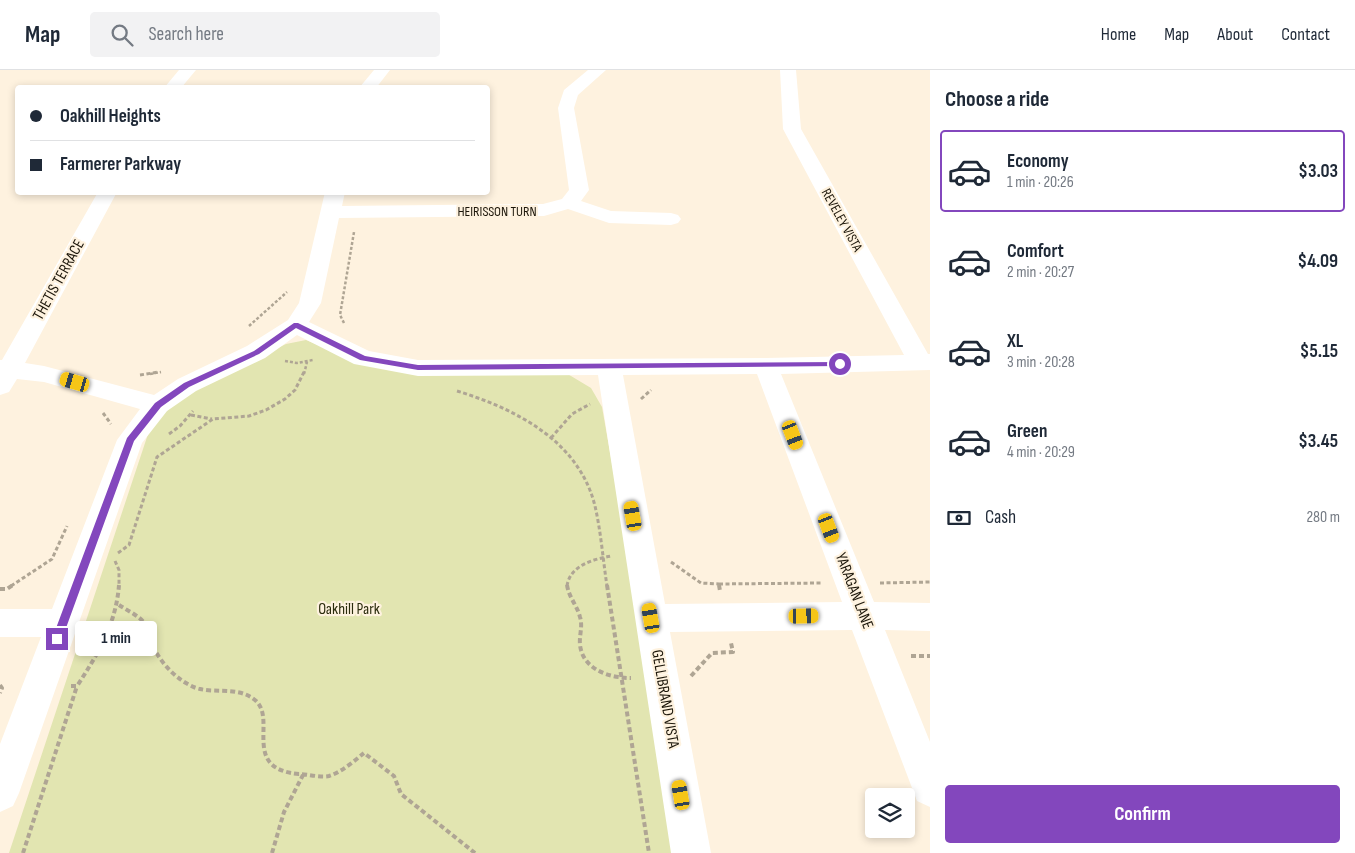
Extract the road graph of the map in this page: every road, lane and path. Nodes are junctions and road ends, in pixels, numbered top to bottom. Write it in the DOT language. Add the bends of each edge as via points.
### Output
graph roads {
  1 [pos="188,70"];
  2 [pos="382,70"];
  3 [pos="598,70"];
  4 [pos="788,70"];
  5 [pos="175,85"];
  6 [pos="370,85"];
  7 [pos="106,195"];
  8 [pos="333,202"];
  9 [pos="569,203"];
  10 [pos="671,219"];
  11 [pos="296,325"];
  12 [pos="259,350"];
  13 [pos="316,358"];
  14 [pos="307,362"];
  15 [pos="925,362"];
  16 [pos="766,366"];
  17 [pos="608,367"];
  18 [pos="3,374"];
  19 [pos="450,390"];
  20 [pos="158,405"];
  21 [pos="191,415"];
  22 [pos="213,419"];
  23 [pos="113,556"];
  24 [pos="119,605"];
  25 [pos="863,616"];
  26 [pos="930,617"];
  27 [pos="651,618"];
  28 [pos="0,623"];
  29 [pos="63,623"];
  30 [pos="0,685"];
  31 [pos="78,686"];
  32 [pos="0,693"];
  33 [pos="303,775"];
  34 [pos="930,788"];
  35 [pos="0,793"];
  36 [pos="23,853"];
  37 [pos="272,853"];
  38 [pos="475,853"];
  39 [pos="649,853"];
  40 [pos="691,853"];
  1 -- 5 [label="street"];
  2 -- 6 [label="street"];
  3 -- 9 [label="street" via="570,93 566,108 580,190"];
  4 -- 15 [label="street, REVELEY VISTA" via="792,129"];
  7 -- 18 [label="street, THETIS TERRACE"];
  8 -- 9 [label="street, HEIRISSON TURN" via="544,210"];
  8 -- 11 [label="street" via="310,303"];
  9 -- 10 [label="street" via="609,217"];
  11 -- 12 [label="street"];
  11 -- 17 [label="street" via="363,358 418,368"];
  12 -- 14 [label="path" via="283,361"];
  12 -- 20 [label="street" via="187,385"];
  13 -- 14 [label="path"];
  14 -- 22 [label="path" via="302,379 285,399 249,416"];
  15 -- 16 [label="street"];
  16 -- 17 [label="street"];
  16 -- 25 [label="street, YARAGAN LANE"];
  17 -- 27 [label="street, GELLIBRAND VISTA"];
  18 -- 20 [label="street" via="44,374"];
  19 -- 39 [label="path" via="504,406 544,432 582,474 595,506"];
  20 -- 29 [label="street" via="130,440"];
  21 -- 22 [label="path"];
  22 -- 23 [label="path" via="157,457 129,545"];
  24 -- 33 [label="path" via="148,627 156,650 180,679 199,689 249,695 257,701 262,708 263,747 269,761 276,768"];
  25 -- 26 [label="street"];
  25 -- 27 [label="street"];
  25 -- 34 [label="street, YARAGAN LANE"];
  27 -- 40 [label="street, GELLIBRAND VISTA"];
  28 -- 29 [label="street"];
  29 -- 35 [label="street"];
  30 -- 32 [label="path"];
  31 -- 36 [label="path"];
  33 -- 37 [label="path" via="286,803"];
  33 -- 38 [label="path" via="328,776 345,768 364,752 394,776 401,794"];
}
